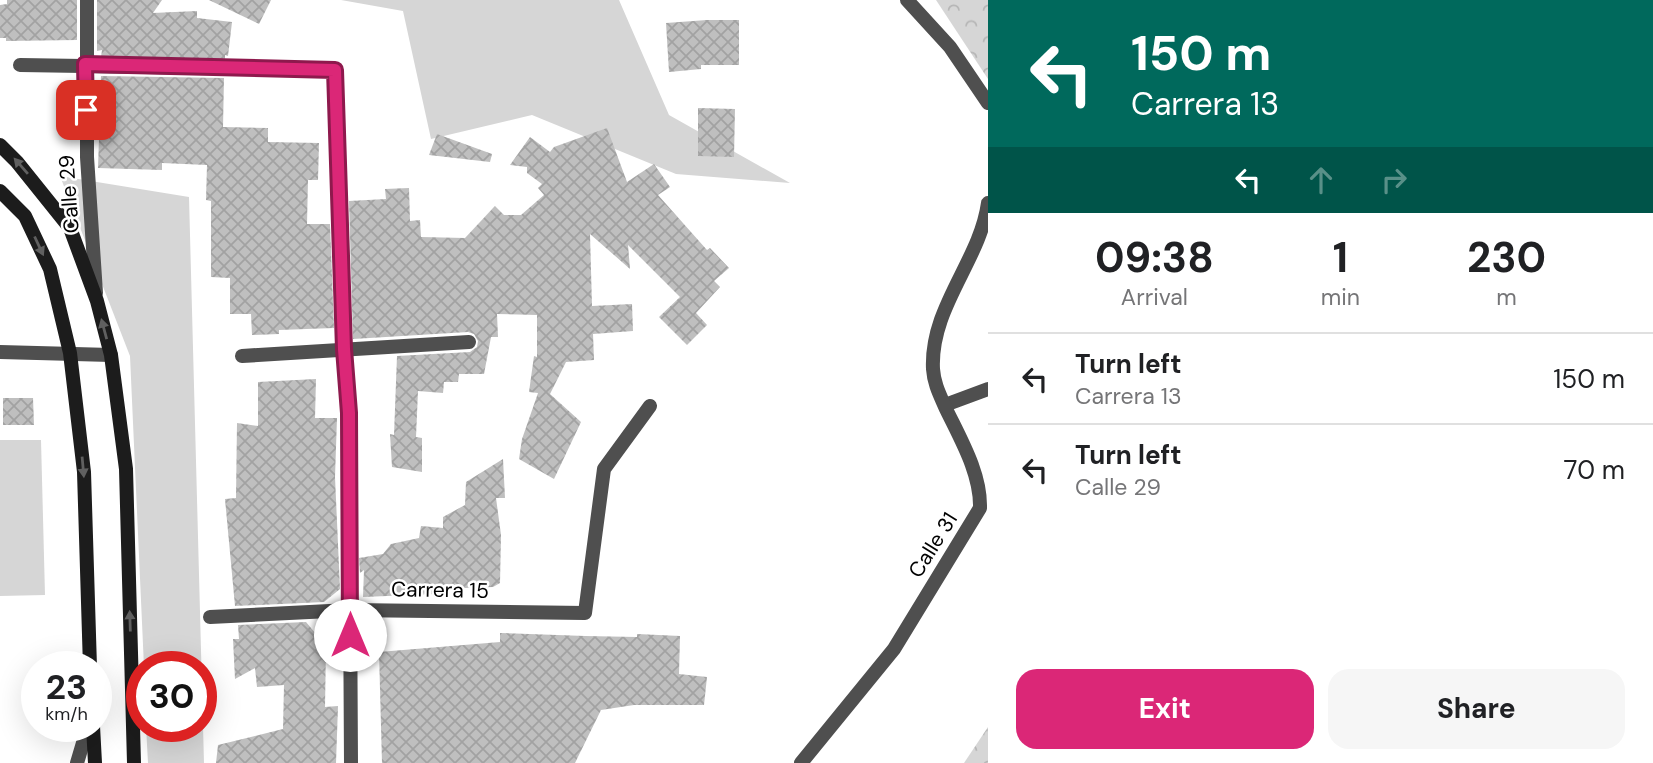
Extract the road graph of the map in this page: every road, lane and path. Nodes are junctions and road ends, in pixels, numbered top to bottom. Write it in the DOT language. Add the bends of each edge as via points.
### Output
graph roads {
  1 [pos="87,0"];
  2 [pos="907,0"];
  3 [pos="85,64"];
  4 [pos="20,65"];
  5 [pos="988,103"];
  6 [pos="0,145"];
  7 [pos="0,191"];
  8 [pos="988,203"];
  9 [pos="987,221"];
  10 [pos="97,302"];
  11 [pos="469,342"];
  12 [pos="344,349"];
  13 [pos="0,352"];
  14 [pos="70,353"];
  15 [pos="111,355"];
  16 [pos="243,356"];
  17 [pos="988,390"];
  18 [pos="945,405"];
  19 [pos="650,406"];
  20 [pos="350,610"];
  21 [pos="210,617"];
  22 [pos="89,651"];
  23 [pos="84,742"];
  24 [pos="92,742"];
  25 [pos="77,763"];
  26 [pos="95,763"];
  27 [pos="134,763"];
  28 [pos="351,763"];
  29 [pos="800,763"];
  1 -- 3 [label="street, Calle 29"];
  2 -- 5 [label="street" via="950,47"];
  3 -- 4 [label="street"];
  3 -- 10 [label="street, Calle 29"];
  3 -- 12 [label="street" via="335,70"];
  10 -- 6 [label="main road, one-way" via="70,228"];
  7 -- 14 [label="main road, one-way" via="25,216 50,269"];
  8 -- 9 [label="street, Calle 31"];
  9 -- 18 [label="street, Calle 31" via="941,316 933,365 935,385"];
  15 -- 10 [label="main road, one-way"];
  11 -- 12 [label="street"];
  12 -- 16 [label="street"];
  12 -- 20 [label="street" via="349,413"];
  13 -- 14 [label="street"];
  14 -- 15 [label="street"];
  14 -- 22 [label="main road, one-way" via="83,472"];
  27 -- 15 [label="main road, one-way" via="126,469"];
  17 -- 18 [label="street"];
  18 -- 29 [label="street, Calle 31" via="981,492 980,509 894,649"];
  19 -- 20 [label="street, Carrera 15" via="604,469 585,613"];
  20 -- 21 [label="street, Carrera 15"];
  20 -- 28 [label="street"];
  23 -- 25 [label="street"];
  24 -- 26 [label="main road"];
}
